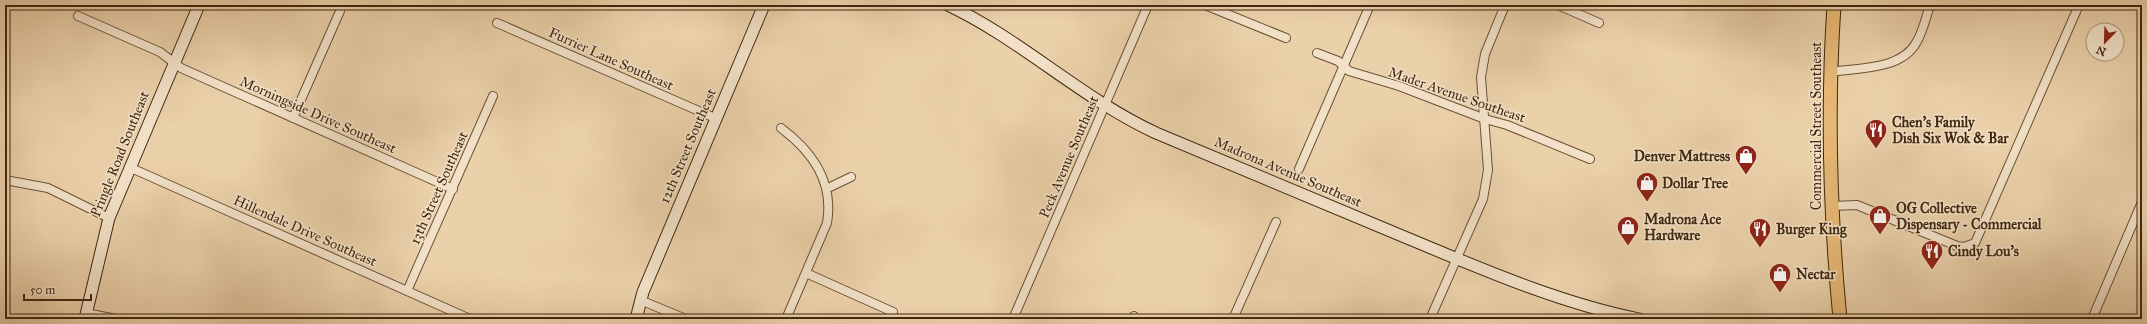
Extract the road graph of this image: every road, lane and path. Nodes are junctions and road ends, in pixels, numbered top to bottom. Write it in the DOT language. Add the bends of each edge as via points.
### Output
graph roads {
  1 [pos="198,5"];
  2 [pos="764,5"];
  3 [pos="948,5"];
  4 [pos="1148,5"];
  5 [pos="1205,5"];
  6 [pos="1370,5"];
  7 [pos="1505,5"];
  8 [pos="1558,5"];
  9 [pos="1834,5"];
  10 [pos="1930,5"];
  11 [pos="2079,5"];
  12 [pos="340,11"];
  13 [pos="78,16"];
  14 [pos="497,23"];
  15 [pos="1599,23"];
  16 [pos="1286,38"];
  17 [pos="1317,53"];
  18 [pos="174,62"];
  19 [pos="1344,67"];
  20 [pos="1830,72"];
  21 [pos="493,96"];
  22 [pos="1105,105"];
  23 [pos="293,118"];
  24 [pos="715,118"];
  25 [pos="1485,119"];
  26 [pos="781,128"];
  27 [pos="1590,159"];
  28 [pos="129,167"];
  29 [pos="1299,169"];
  30 [pos="851,177"];
  31 [pos="5,180"];
  32 [pos="828,188"];
  33 [pos="453,189"];
  34 [pos="2142,202"];
  35 [pos="1831,206"];
  36 [pos="109,218"];
  37 [pos="1276,222"];
  38 [pos="1457,258"];
  39 [pos="806,273"];
  40 [pos="407,291"];
  41 [pos="640,300"];
  42 [pos="893,312"];
  43 [pos="85,316"];
  44 [pos="1837,317"];
  45 [pos="116,319"];
  46 [pos="470,319"];
  47 [pos="628,319"];
  48 [pos="636,319"];
  49 [pos="686,319"];
  50 [pos="786,319"];
  51 [pos="1013,319"];
  52 [pos="1233,319"];
  53 [pos="1430,319"];
  54 [pos="1639,319"];
  55 [pos="2092,319"];
  1 -- 18 [label="main road, Pringle Road Southeast"];
  2 -- 24 [label="main road, 12th Street Southeast"];
  3 -- 22 [label="main road, Madrona Avenue Southeast" via="996,30"];
  4 -- 22 [label="street, Peck Avenue Southeast"];
  5 -- 16 [label="street"];
  6 -- 19 [label="street"];
  7 -- 25 [label="street" via="1482,65 1481,94"];
  8 -- 15 [label="street"];
  9 -- 20 [label="main road, Commercial Street Southeast"];
  10 -- 20 [label="street" via="1916,43 1905,55 1884,64"];
  11 -- 35 [label="street" via="1975,243 1957,246 1857,205"];
  12 -- 23 [label="street"];
  13 -- 18 [label="street, Morningside Drive Southeast" via="160,52"];
  14 -- 24 [label="street, Furrier Lane Southeast"];
  17 -- 19 [label="street, Mader Avenue Southeast" via="1338,61"];
  18 -- 23 [label="street, Morningside Drive Southeast" via="181,68"];
  18 -- 28 [label="main road, Pringle Road Southeast"];
  19 -- 25 [label="street, Mader Avenue Southeast" via="1365,77 1399,86"];
  19 -- 29 [label="street"];
  20 -- 35 [label="main road, Commercial Street Southeast"];
  21 -- 33 [label="street, 13th Street Southeast"];
  22 -- 38 [label="main road, Madrona Avenue Southeast" via="1156,133"];
  22 -- 51 [label="street, Peck Avenue Southeast"];
  23 -- 33 [label="street, Morningside Drive Southeast"];
  24 -- 41 [label="main road, 12th Street Southeast"];
  25 -- 27 [label="street, Mader Avenue Southeast" via="1507,125"];
  25 -- 38 [label="street" via="1488,170 1483,199"];
  26 -- 32 [label="street" via="805,148"];
  28 -- 36 [label="main road, Pringle Road Southeast"];
  28 -- 40 [label="street, Hillendale Drive Southeast"];
  30 -- 32 [label="street"];
  31 -- 36 [label="street" via="48,188"];
  32 -- 39 [label="street" via="827,223"];
  33 -- 40 [label="street, 13th Street Southeast"];
  34 -- 55 [label="street"];
  35 -- 44 [label="main road, Commercial Street Southeast"];
  36 -- 43 [label="main road, Pringle Road Southeast"];
  37 -- 52 [label="street"];
  38 -- 53 [label="street"];
  38 -- 54 [label="main road, Madrona Avenue Southeast" via="1559,297"];
  39 -- 42 [label="street"];
  39 -- 50 [label="street"];
  40 -- 46 [label="street, Hillendale Drive Southeast"];
  41 -- 47 [label="main road, 12th Street Southeast"];
  41 -- 48 [label="main road, 12th Street Southeast"];
  41 -- 49 [label="street"];
  43 -- 45 [label="street"];
}
